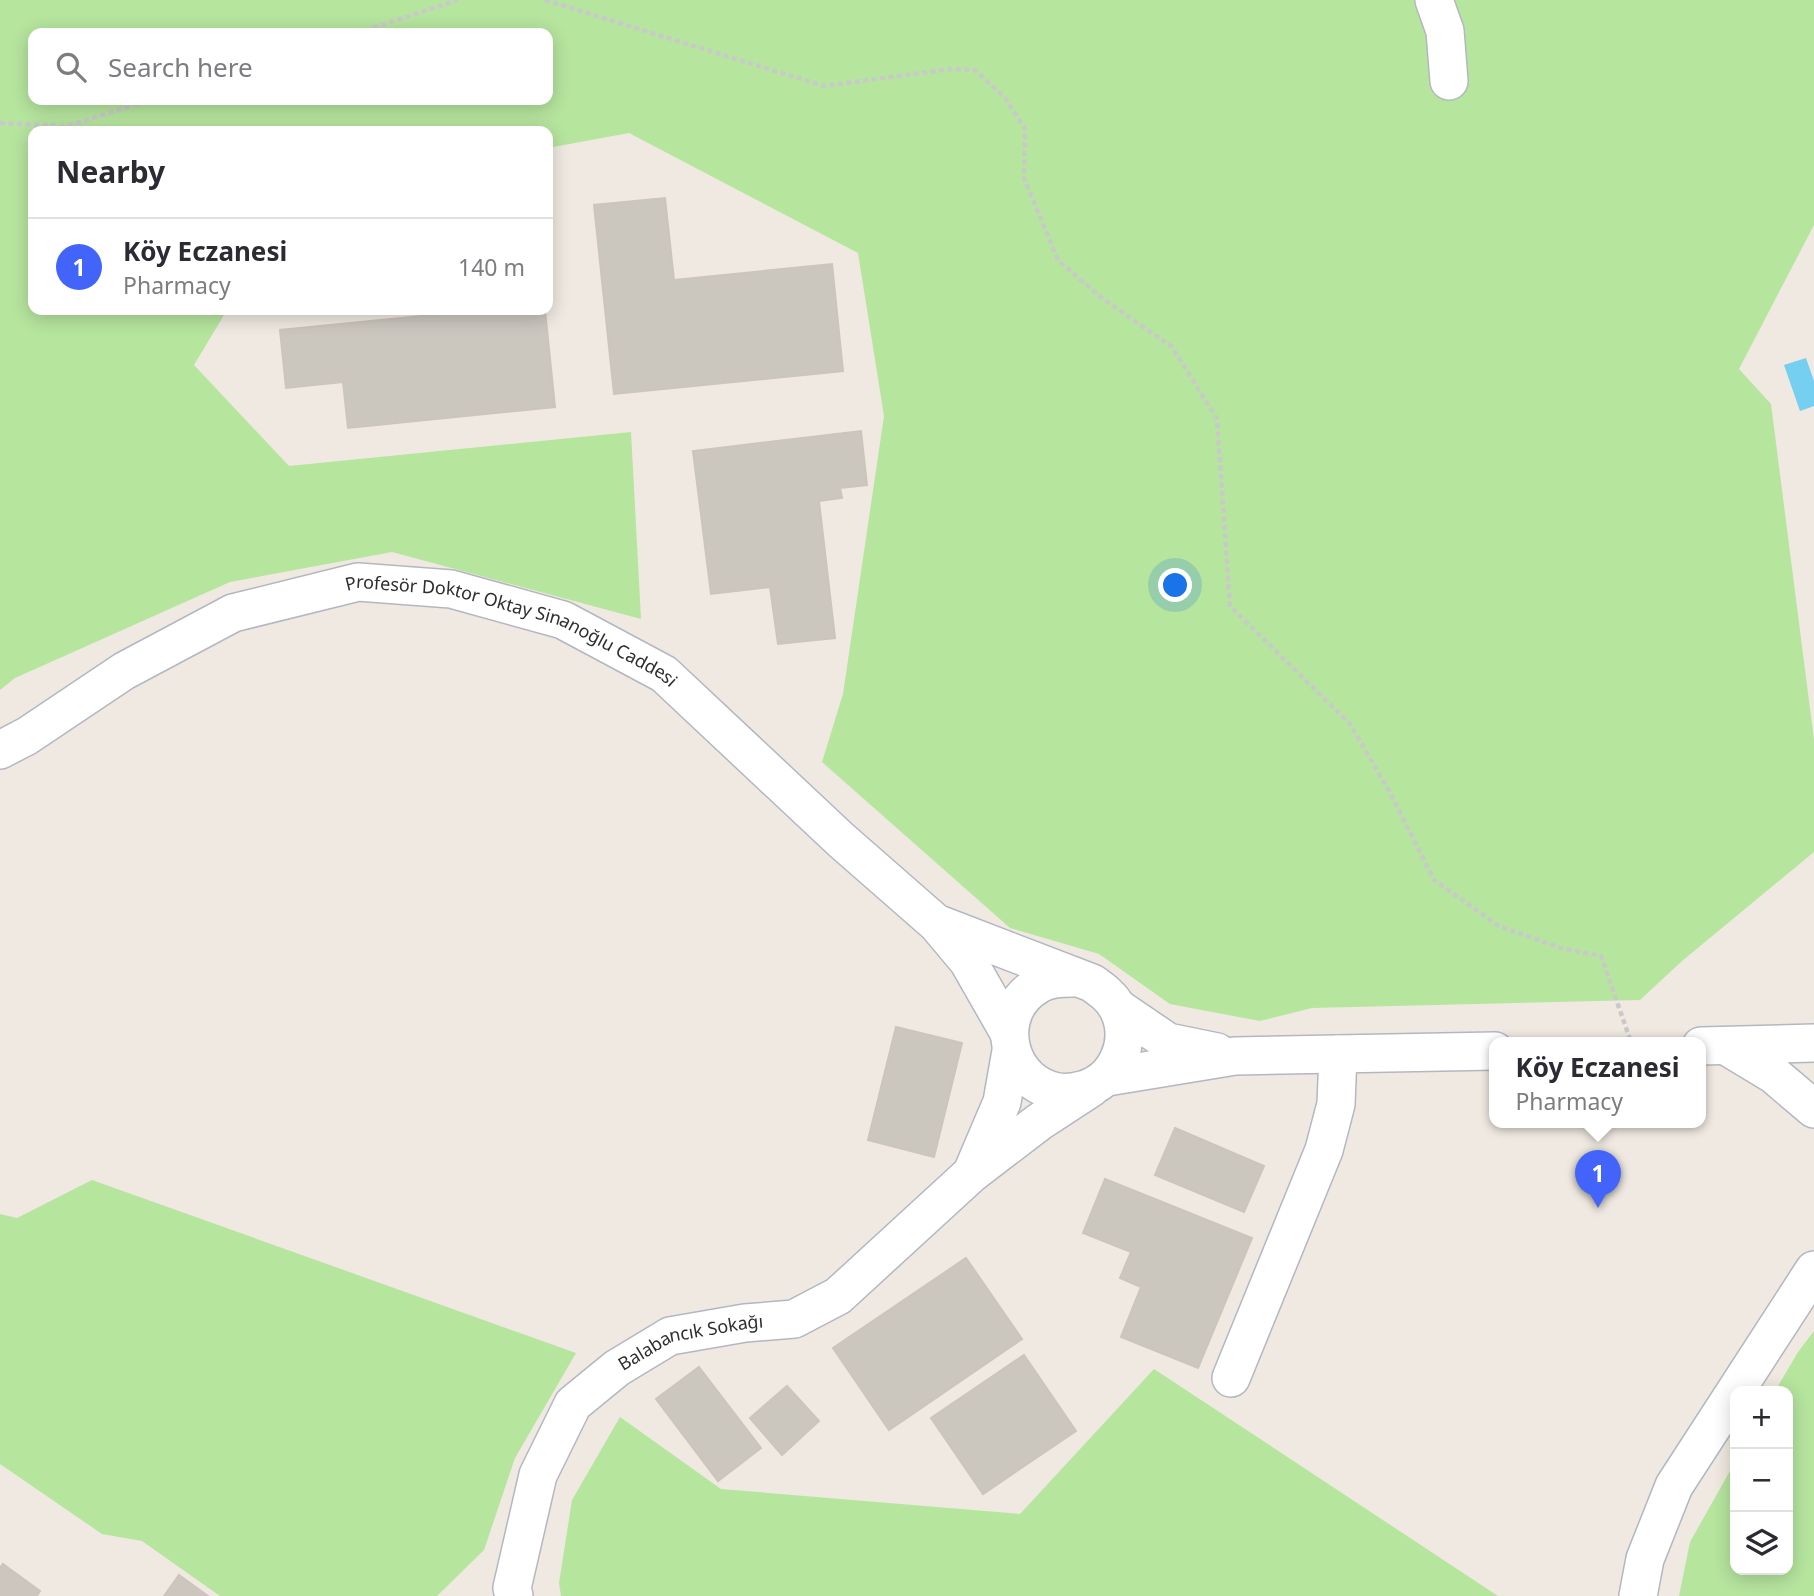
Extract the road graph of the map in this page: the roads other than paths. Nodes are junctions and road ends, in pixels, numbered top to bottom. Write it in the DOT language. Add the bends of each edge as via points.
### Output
graph roads {
  1 [pos="1434,0"];
  2 [pos="1450,81"];
  3 [pos="13,743"];
  4 [pos="0,769"];
  5 [pos="937,924"];
  6 [pos="1074,978"];
  7 [pos="1118,1008"];
  8 [pos="1010,1041"];
  9 [pos="1814,1043"];
  10 [pos="1713,1046"];
  11 [pos="1489,1051"];
  12 [pos="1338,1054"];
  13 [pos="1235,1056"];
  14 [pos="1099,1082"];
  15 [pos="1814,1109"];
  16 [pos="971,1174"];
  17 [pos="1814,1270"];
  18 [pos="1231,1378"];
  19 [pos="514,1596"];
  20 [pos="1638,1596"];
  1 -- 2 [label="street" via="1445,31"];
  3 -- 4 [label="street, Profesör Doktor Oktay Sinanoğlu Caddesi"];
  3 -- 5 [label="street, Profesör Doktor Oktay Sinanoğlu Caddesi" via="124,671 233,613 358,582 451,589 563,620 664,674"];
  5 -- 6 [label="street, Profesör Doktor Oktay Sinanoğlu Caddesi"];
  5 -- 8 [label="street, Profesör Doktor Oktay Sinanoğlu Caddesi" via="968,961"];
  6 -- 7 [label="street" via="1107,993"];
  6 -- 8 [label="street" via="1056,978 1024,996 1013,1013"];
  7 -- 13 [label="street" via="1168,1042"];
  7 -- 14 [label="street" via="1124,1043 1118,1061"];
  8 -- 14 [label="street" via="1020,1069 1034,1083 1068,1094"];
  8 -- 16 [label="street, Balabancık Sokağı" via="1002,1102"];
  9 -- 10 [label="street"];
  10 -- 15 [label="street" via="1774,1075"];
  11 -- 12 [label="street"];
  12 -- 13 [label="street"];
  12 -- 18 [label="street" via="1336,1104 1324,1150"];
  13 -- 14 [label="street"];
  14 -- 16 [label="street, Balabancık Sokağı"];
  16 -- 19 [label="street, Balabancık Sokağı" via="838,1296 794,1319 670,1336 617,1367 573,1404 538,1475 512,1588"];
  17 -- 20 [label="street" via="1674,1486 1645,1559"];
}
